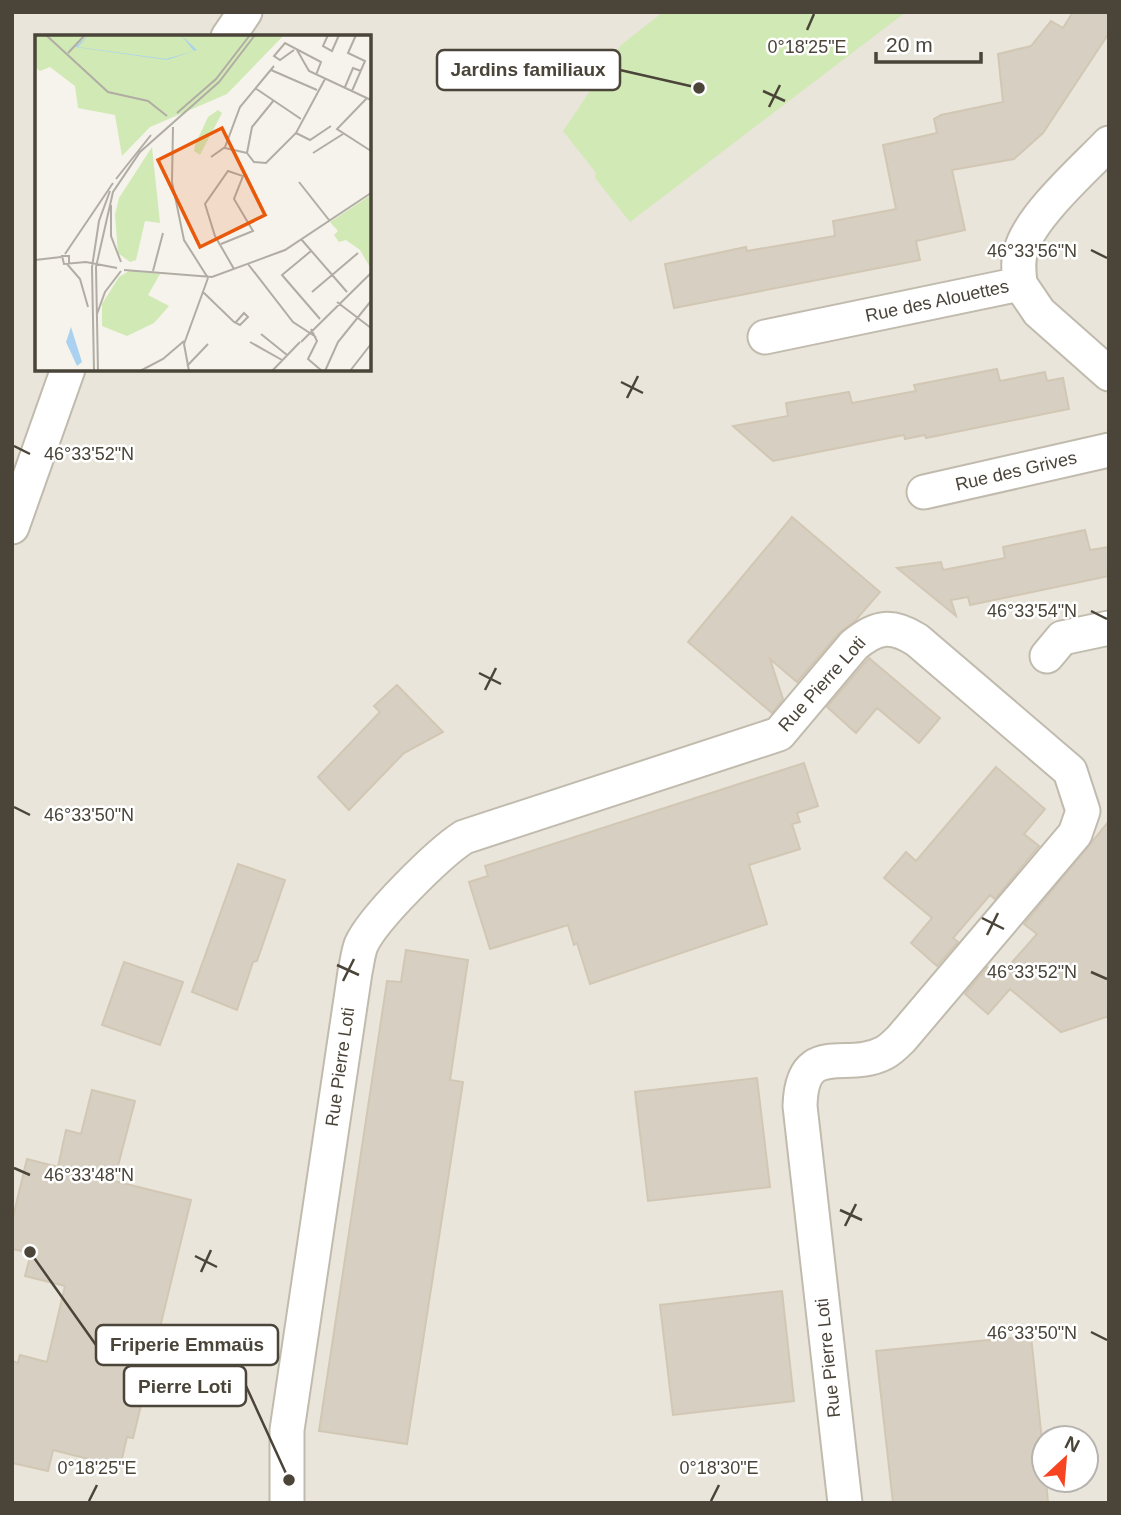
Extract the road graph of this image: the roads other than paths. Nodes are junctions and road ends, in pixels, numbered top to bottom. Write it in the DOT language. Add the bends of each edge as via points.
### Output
graph roads {
  1 [pos="245,12"];
  2 [pos="229,35"];
  3 [pos="1109,144"];
  4 [pos="1020,284"];
  5 [pos="765,337"];
  6 [pos="67,371"];
  7 [pos="1109,374"];
  8 [pos="1109,450"];
  9 [pos="924,492"];
  10 [pos="12,527"];
  11 [pos="1109,628"];
  12 [pos="1047,656"];
  13 [pos="287,1503"];
  14 [pos="845,1503"];
  1 -- 2 [label="street"];
  3 -- 4 [label="street, Rue des Alouettes" via="1035,225 1022,246"];
  4 -- 5 [label="street, Rue des Alouettes"];
  4 -- 7 [label="street" via="1046,318"];
  6 -- 10 [label="street"];
  8 -- 9 [label="street, Rue des Grives"];
  11 -- 12 [label="street" via="1062,638"];
  13 -- 14 [label="street, Rue Pierre Loti" via="286,1430 355,972 370,928 446,849 464,837 779,734 854,645 868,633 885,629 903,631 917,640 1070,771 1083,811 1075,834 901,1039 885,1053 827,1061 804,1077 800,1106"];
}
